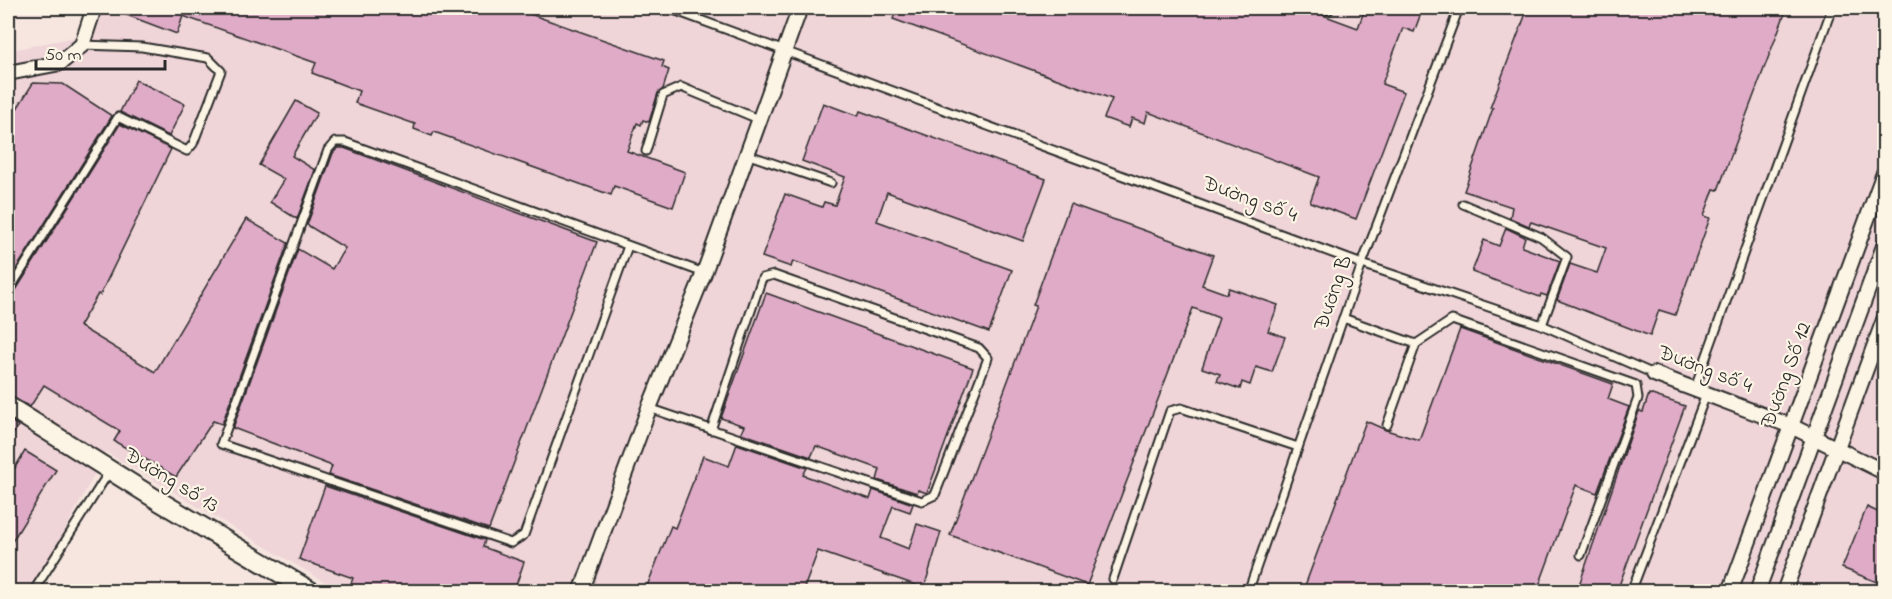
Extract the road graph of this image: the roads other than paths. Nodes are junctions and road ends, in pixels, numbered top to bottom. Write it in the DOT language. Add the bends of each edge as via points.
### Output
graph roads {
  1 [pos="94,8"];
  2 [pos="668,8"];
  3 [pos="800,8"];
  4 [pos="1459,8"];
  5 [pos="1832,8"];
  6 [pos="82,45"];
  7 [pos="784,50"];
  8 [pos="8,74"];
  9 [pos="758,119"];
  10 [pos="646,151"];
  11 [pos="746,154"];
  12 [pos="1884,173"];
  13 [pos="831,183"];
  14 [pos="1463,204"];
  15 [pos="628,246"];
  16 [pos="1884,246"];
  17 [pos="1362,264"];
  18 [pos="704,273"];
  19 [pos="8,292"];
  20 [pos="1343,318"];
  21 [pos="1884,320"];
  22 [pos="1542,325"];
  23 [pos="1416,344"];
  24 [pos="1654,374"];
  25 [pos="1701,390"];
  26 [pos="8,406"];
  27 [pos="649,408"];
  28 [pos="1386,425"];
  29 [pos="1791,426"];
  30 [pos="711,430"];
  31 [pos="1815,437"];
  32 [pos="1298,447"];
  33 [pos="1836,450"];
  34 [pos="110,470"];
  35 [pos="1884,472"];
  36 [pos="1581,555"];
  37 [pos="1113,579"];
  38 [pos="33,591"];
  39 [pos="312,591"];
  40 [pos="581,591"];
  41 [pos="1248,591"];
  42 [pos="1631,591"];
  43 [pos="1730,591"];
  44 [pos="1758,591"];
  45 [pos="1784,591"];
  1 -- 6 [label="street"];
  2 -- 7 [label="lane, Đường số 4"];
  3 -- 7 [label="street"];
  4 -- 17 [label="lane, Đường B"];
  5 -- 25 [label="lane"];
  6 -- 8 [label="street" via="60,63"];
  6 -- 19 [label="lane" via="142,46 208,58 222,71 194,144 187,151 118,117"];
  7 -- 9 [label="street"];
  7 -- 17 [label="lane, Đường số 4"];
  9 -- 10 [label="lane" via="681,87 663,95"];
  9 -- 11 [label="street"];
  11 -- 13 [label="lane"];
  11 -- 18 [label="street"];
  12 -- 29 [label="street, Đường Số 12"];
  14 -- 22 [label="lane" via="1541,237 1568,257"];
  15 -- 15 [label="lane" via="345,142 335,142 328,150 294,236 221,444 511,543 524,535"];
  15 -- 18 [label="lane"];
  16 -- 31 [label="street"];
  17 -- 20 [label="lane, Đường B"];
  17 -- 22 [label="lane, Đường số 4"];
  18 -- 27 [label="street"];
  20 -- 23 [label="lane"];
  20 -- 32 [label="lane, Đường B"];
  21 -- 33 [label="street"];
  22 -- 24 [label="lane, Đường số 4"];
  23 -- 28 [label="lane"];
  23 -- 36 [label="lane" via="1452,320 1636,386 1638,398"];
  24 -- 25 [label="street, Đường số 4"];
  25 -- 29 [label="street, Đường số 4"];
  25 -- 42 [label="lane"];
  26 -- 34 [label="street, Đường số 13"];
  27 -- 30 [label="lane"];
  27 -- 40 [label="street"];
  29 -- 31 [label="street, Đường số 4"];
  29 -- 43 [label="street, Đường Số 12"];
  30 -- 30 [label="lane" via="922,501 934,495 988,358 979,348 774,274 762,278"];
  31 -- 33 [label="street"];
  31 -- 44 [label="street"];
  32 -- 37 [label="lane" via="1182,408 1170,411"];
  32 -- 41 [label="lane, Đường B"];
  33 -- 35 [label="street"];
  33 -- 45 [label="street"];
  34 -- 38 [label="lane"];
  34 -- 39 [label="street, Đường số 13"];
}
